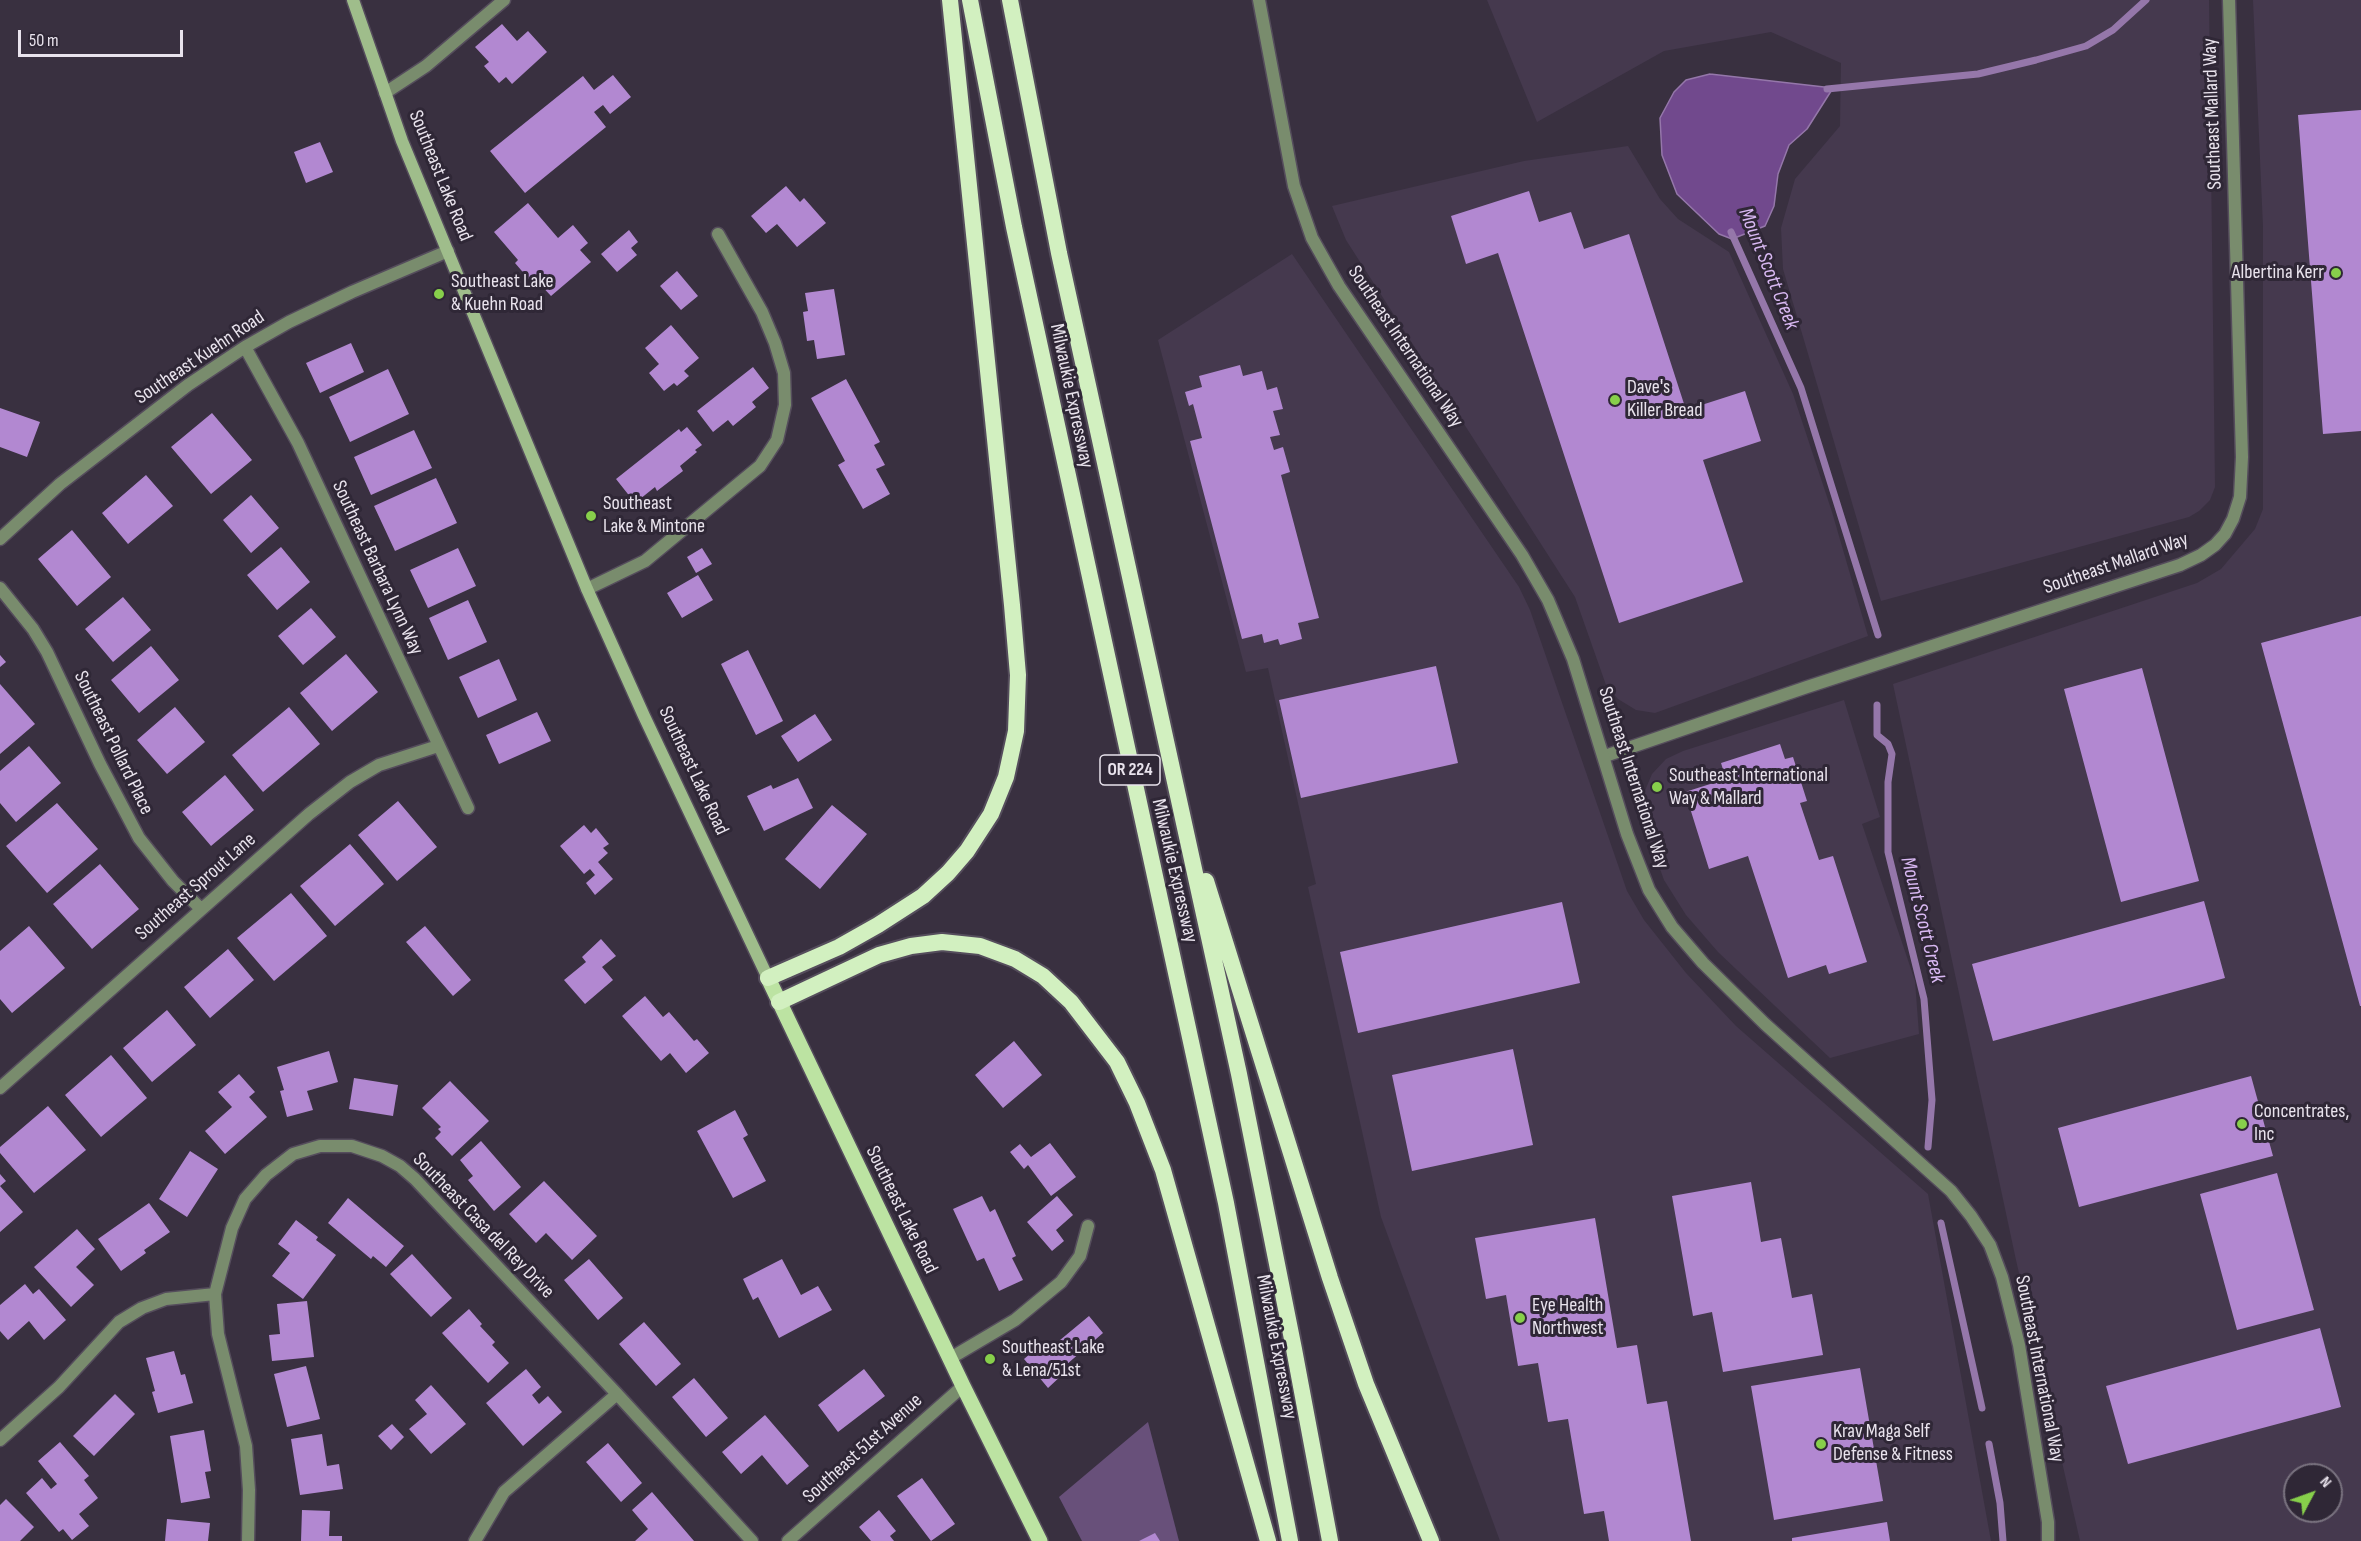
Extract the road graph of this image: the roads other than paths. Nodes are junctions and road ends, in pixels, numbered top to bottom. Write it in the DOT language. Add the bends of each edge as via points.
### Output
graph roads {
  1 [pos="352,0"];
  2 [pos="504,0"];
  3 [pos="950,0"];
  4 [pos="970,0"];
  5 [pos="1010,0"];
  6 [pos="1259,0"];
  7 [pos="2229,0"];
  8 [pos="385,93"];
  9 [pos="718,234"];
  10 [pos="448,251"];
  11 [pos="245,347"];
  12 [pos="0,539"];
  13 [pos="0,588"];
  14 [pos="587,589"];
  15 [pos="438,746"];
  16 [pos="1605,756"];
  17 [pos="1175,780"];
  18 [pos="468,808"];
  19 [pos="201,909"];
  20 [pos="768,978"];
  21 [pos="779,1002"];
  22 [pos="0,1088"];
  23 [pos="1088,1226"];
  24 [pos="215,1294"];
  25 [pos="950,1359"];
  26 [pos="963,1386"];
  27 [pos="617,1394"];
  28 [pos="0,1440"];
  29 [pos="248,1541"];
  30 [pos="476,1541"];
  31 [pos="752,1541"];
  32 [pos="788,1541"];
  33 [pos="1040,1541"];
  34 [pos="1268,1541"];
  35 [pos="1290,1541"];
  36 [pos="1330,1541"];
  37 [pos="1431,1541"];
  38 [pos="2048,1541"];
  1 -- 8 [label="main road, Southeast Lake Road"];
  2 -- 8 [label="street" via="426,66"];
  3 -- 20 [label="highway" via="1013,617 1018,675 1016,731 1006,777 991,814 968,851 948,873 923,896 878,925"];
  4 -- 35 [label="highway, Milwaukie Expressway / OR 224" via="1016,239 1226,1203"];
  5 -- 17 [label="highway, Milwaukie Expressway / OR 224" via="1059,253"];
  6 -- 16 [label="street, Southeast International Way" via="1294,186 1312,238 1339,286 1532,570 1569,649"];
  7 -- 16 [label="street, Southeast Mallard Way" via="2242,457 2240,496 2225,534 2201,555 2180,565"];
  8 -- 10 [label="main road, Southeast Lake Road"];
  9 -- 14 [label="street" via="762,312 784,373 785,405 777,440 760,466 645,561"];
  10 -- 11 [label="street, Southeast Kuehn Road" via="341,297"];
  10 -- 14 [label="main road, Southeast Lake Road"];
  11 -- 12 [label="street, Southeast Kuehn Road" via="188,385 60,484"];
  11 -- 15 [label="street, Southeast Barbara Lynn Way" via="298,443"];
  13 -- 19 [label="street, Southeast Pollard Place" via="47,652 139,838"];
  14 -- 20 [label="main road, Southeast Lake Road"];
  15 -- 18 [label="street, Southeast Barbara Lynn Way"];
  15 -- 19 [label="street, Southeast Sprout Lane" via="379,765 350,783"];
  16 -- 38 [label="street, Southeast International Way" via="1640,869 1672,927 1765,1024 1951,1191 1982,1232 1997,1261 2019,1345"];
  17 -- 36 [label="highway, Milwaukie Expressway / OR 224" via="1239,1074"];
  17 -- 37 [label="highway" via="1330,1278 1366,1384"];
  19 -- 22 [label="street, Southeast Sprout Lane"];
  20 -- 21 [label="main road, Southeast Lake Road"];
  21 -- 25 [label="main road, Southeast Lake Road"];
  21 -- 34 [label="highway" via="879,955 942,942 980,946 1015,959 1043,976 1071,1002 1117,1062 1163,1170"];
  23 -- 25 [label="street" via="1080,1256 1061,1282 1015,1320"];
  24 -- 27 [label="street, Southeast Casa del Rey Drive" via="232,1228 245,1199 266,1175 293,1154 320,1146 352,1146 382,1156 415,1179"];
  24 -- 28 [label="street" via="166,1299 119,1322 58,1387"];
  24 -- 29 [label="street, Southeast Casa del Rey Drive" via="218,1334 246,1446"];
  25 -- 26 [label="main road, Southeast Lake Road"];
  26 -- 32 [label="street, Southeast 51st Avenue"];
  26 -- 33 [label="main road, Southeast Lake Road"];
  27 -- 30 [label="street" via="504,1492"];
  27 -- 31 [label="street, Southeast Casa del Rey Drive"];
}
